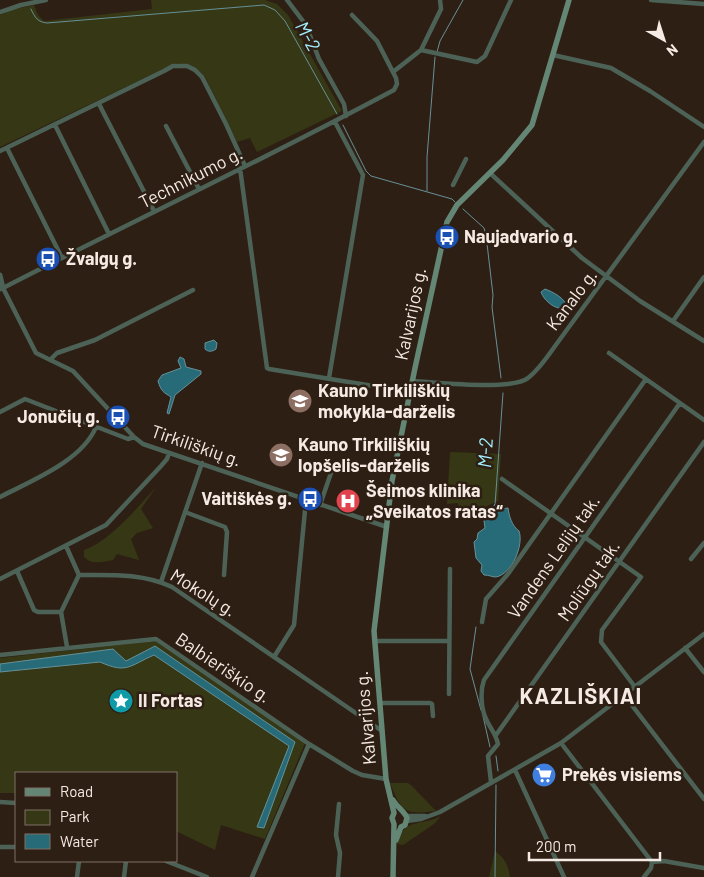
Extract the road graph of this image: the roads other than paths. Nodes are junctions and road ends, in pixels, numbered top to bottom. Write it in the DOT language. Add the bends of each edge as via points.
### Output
graph roads {
  1 [pos="46,0"];
  2 [pos="287,0"];
  3 [pos="440,0"];
  4 [pos="511,0"];
  5 [pos="569,0"];
  6 [pos="651,0"];
  7 [pos="704,4"];
  8 [pos="0,12"];
  9 [pos="352,15"];
  10 [pos="421,50"];
  11 [pos="553,55"];
  12 [pos="393,72"];
  13 [pos="100,104"];
  14 [pos="346,116"];
  15 [pos="335,122"];
  16 [pos="55,125"];
  17 [pos="166,126"];
  18 [pos="704,128"];
  19 [pos="704,142"];
  20 [pos="7,148"];
  21 [pos="0,151"];
  22 [pos="466,159"];
  23 [pos="242,167"];
  24 [pos="490,172"];
  25 [pos="453,185"];
  26 [pos="199,189"];
  27 [pos="154,211"];
  28 [pos="109,234"];
  29 [pos="62,258"];
  30 [pos="0,275"];
  31 [pos="607,276"];
  32 [pos="704,277"];
  33 [pos="1,288"];
  34 [pos="193,290"];
  35 [pos="673,321"];
  36 [pos="704,341"];
  37 [pos="609,353"];
  38 [pos="50,360"];
  39 [pos="329,378"];
  40 [pos="646,378"];
  41 [pos="412,381"];
  42 [pos="410,392"];
  43 [pos="680,403"];
  44 [pos="0,412"];
  45 [pos="704,420"];
  46 [pos="96,427"];
  47 [pos="134,437"];
  48 [pos="704,442"];
  49 [pos="169,453"];
  50 [pos="202,463"];
  51 [pos="332,470"];
  52 [pos="502,479"];
  53 [pos="0,497"];
  54 [pos="306,500"];
  55 [pos="320,505"];
  56 [pos="185,512"];
  57 [pos="551,513"];
  58 [pos="386,528"];
  59 [pos="585,538"];
  60 [pos="704,543"];
  61 [pos="66,546"];
  62 [pos="692,559"];
  63 [pos="619,562"];
  64 [pos="450,569"];
  65 [pos="17,571"];
  66 [pos="79,575"];
  67 [pos="224,575"];
  68 [pos="0,579"];
  69 [pos="161,582"];
  70 [pos="61,612"];
  71 [pos="482,622"];
  72 [pos="704,634"];
  73 [pos="375,641"];
  74 [pos="448,641"];
  75 [pos="67,648"];
  76 [pos="685,648"];
  77 [pos="0,655"];
  78 [pos="274,657"];
  79 [pos="704,672"];
  80 [pos="635,687"];
  81 [pos="449,694"];
  82 [pos="624,695"];
  83 [pos="380,704"];
  84 [pos="433,716"];
  85 [pos="382,731"];
  86 [pos="496,735"];
  87 [pos="561,743"];
  88 [pos="309,744"];
  89 [pos="515,770"];
  90 [pos="386,778"];
  91 [pos="491,782"];
  92 [pos="387,789"];
  93 [pos="704,798"];
  94 [pos="0,802"];
  95 [pos="15,803"];
  96 [pos="339,804"];
  97 [pos="401,811"];
  98 [pos="394,813"];
  99 [pos="407,818"];
  100 [pos="397,826"];
  101 [pos="0,847"];
  102 [pos="15,847"];
  103 [pos="79,862"];
  104 [pos="126,862"];
  105 [pos="169,862"];
  106 [pos="652,862"];
  107 [pos="704,868"];
  108 [pos="77,877"];
  109 [pos="124,877"];
  110 [pos="207,877"];
  111 [pos="252,877"];
  112 [pos="338,877"];
  113 [pos="394,877"];
  114 [pos="564,877"];
  115 [pos="644,877"];
  1 -- 8 [label="street"];
  2 -- 14 [label="street" via="306,25 344,104"];
  3 -- 10 [label="street" via="441,8"];
  4 -- 10 [label="street" via="485,56 477,62"];
  5 -- 11 [label="main road, Kalvarijos g."];
  6 -- 7 [label="street"];
  9 -- 12 [label="street" via="377,41"];
  10 -- 12 [label="street"];
  11 -- 18 [label="street" via="611,68"];
  11 -- 24 [label="main road, Kalvarijos g." via="532,125"];
  12 -- 14 [label="street, Technikumo g." via="397,84 394,90"];
  13 -- 16 [label="street"];
  13 -- 23 [label="street" via="174,66 190,67 202,77 226,124"];
  13 -- 27 [label="street"];
  14 -- 15 [label="street, Technikumo g."];
  15 -- 23 [label="street, Technikumo g."];
  15 -- 39 [label="street" via="363,175"];
  16 -- 20 [label="street"];
  16 -- 28 [label="street"];
  17 -- 26 [label="street"];
  19 -- 31 [label="street, Kanalo g."];
  20 -- 21 [label="street"];
  20 -- 29 [label="street"];
  22 -- 25 [label="street"];
  23 -- 26 [label="street, Technikumo g."];
  23 -- 39 [label="street" via="266,365 269,370"];
  24 -- 31 [label="street" via="569,247"];
  24 -- 41 [label="main road, Kalvarijos g." via="457,205 447,222"];
  26 -- 27 [label="street, Technikumo g."];
  27 -- 28 [label="street, Technikumo g."];
  28 -- 29 [label="street, Technikumo g."];
  29 -- 33 [label="street, Technikumo g."];
  30 -- 33 [label="street"];
  31 -- 35 [label="street"];
  31 -- 41 [label="street, Kanalo g." via="538,368 523,381 482,384"];
  32 -- 35 [label="street"];
  33 -- 38 [label="street" via="34,349"];
  34 -- 38 [label="street" via="95,340 56,354"];
  35 -- 36 [label="street"];
  37 -- 40 [label="street"];
  38 -- 47 [label="street" via="73,371"];
  39 -- 42 [label="street"];
  40 -- 43 [label="street"];
  40 -- 57 [label="street"];
  41 -- 42 [label="main road, Kalvarijos g."];
  42 -- 58 [label="main road, Kalvarijos g."];
  43 -- 45 [label="street"];
  43 -- 59 [label="street, Vandens Lelijų tak."];
  44 -- 46 [label="street, Tirkiliškių g." via="25,399"];
  46 -- 47 [label="street, Tirkiliškių g."];
  46 -- 53 [label="street" via="74,455"];
  47 -- 49 [label="street, Tirkiliškių g." via="143,444"];
  48 -- 63 [label="street, Moliūgų tak."];
  49 -- 50 [label="street, Tirkiliškių g."];
  49 -- 61 [label="street" via="106,526"];
  50 -- 54 [label="street, Tirkiliškių g."];
  50 -- 56 [label="street"];
  51 -- 55 [label="street"];
  52 -- 57 [label="street"];
  54 -- 55 [label="street, Tirkiliškių g."];
  54 -- 78 [label="street" via="294,625"];
  55 -- 58 [label="street, Tirkiliškių g."];
  56 -- 67 [label="street" via="225,528"];
  56 -- 69 [label="street"];
  57 -- 59 [label="street"];
  57 -- 71 [label="street" via="486,599"];
  58 -- 73 [label="main road, Kalvarijos g."];
  59 -- 63 [label="street"];
  59 -- 86 [label="street, Vandens Lelijų tak." via="484,680 480,689 486,718"];
  60 -- 62 [label="street"];
  61 -- 65 [label="street"];
  61 -- 66 [label="street"];
  63 -- 80 [label="street" via="640,577 602,630 600,642"];
  63 -- 86 [label="street, Moliūgų tak."];
  64 -- 74 [label="street"];
  65 -- 68 [label="street"];
  65 -- 70 [label="street" via="34,610"];
  66 -- 69 [label="street, Mokolų g." via="125,574"];
  66 -- 70 [label="street"];
  69 -- 78 [label="street, Mokolų g."];
  70 -- 75 [label="street"];
  72 -- 76 [label="street"];
  73 -- 74 [label="street"];
  73 -- 83 [label="main road, Kalvarijos g."];
  74 -- 81 [label="street"];
  75 -- 77 [label="street, Balbieriškio g."];
  75 -- 88 [label="street, Balbieriškio g." via="156,638"];
  76 -- 79 [label="street"];
  76 -- 80 [label="street"];
  78 -- 85 [label="street, Mokolų g."];
  80 -- 82 [label="street"];
  82 -- 87 [label="street"];
  82 -- 93 [label="street"];
  83 -- 84 [label="street" via="430,703"];
  83 -- 85 [label="main road, Kalvarijos g."];
  85 -- 90 [label="main road, Kalvarijos g."];
  86 -- 91 [label="street, Moliūgų tak." via="498,744 488,756"];
  87 -- 89 [label="street"];
  87 -- 106 [label="street"];
  88 -- 90 [label="street, Balbieriškio g." via="362,775"];
  88 -- 111 [label="street"];
  89 -- 91 [label="street"];
  89 -- 114 [label="street"];
  90 -- 92 [label="main road, Kalvarijos g."];
  91 -- 99 [label="street" via="431,816"];
  92 -- 97 [label="main road, Kalvarijos g."];
  92 -- 98 [label="main road, Kalvarijos g."];
  94 -- 95 [label="street"];
  96 -- 112 [label="street" via="336,835 340,853"];
  97 -- 98 [label="main road"];
  97 -- 99 [label="main road"];
  98 -- 100 [label="main road" via="392,820"];
  99 -- 100 [label="main road" via="405,825"];
  100 -- 113 [label="main road" via="393,849"];
  101 -- 102 [label="street"];
  103 -- 108 [label="street"];
  104 -- 109 [label="street"];
  105 -- 110 [label="street"];
  106 -- 107 [label="street"];
  106 -- 115 [label="street"];
}
